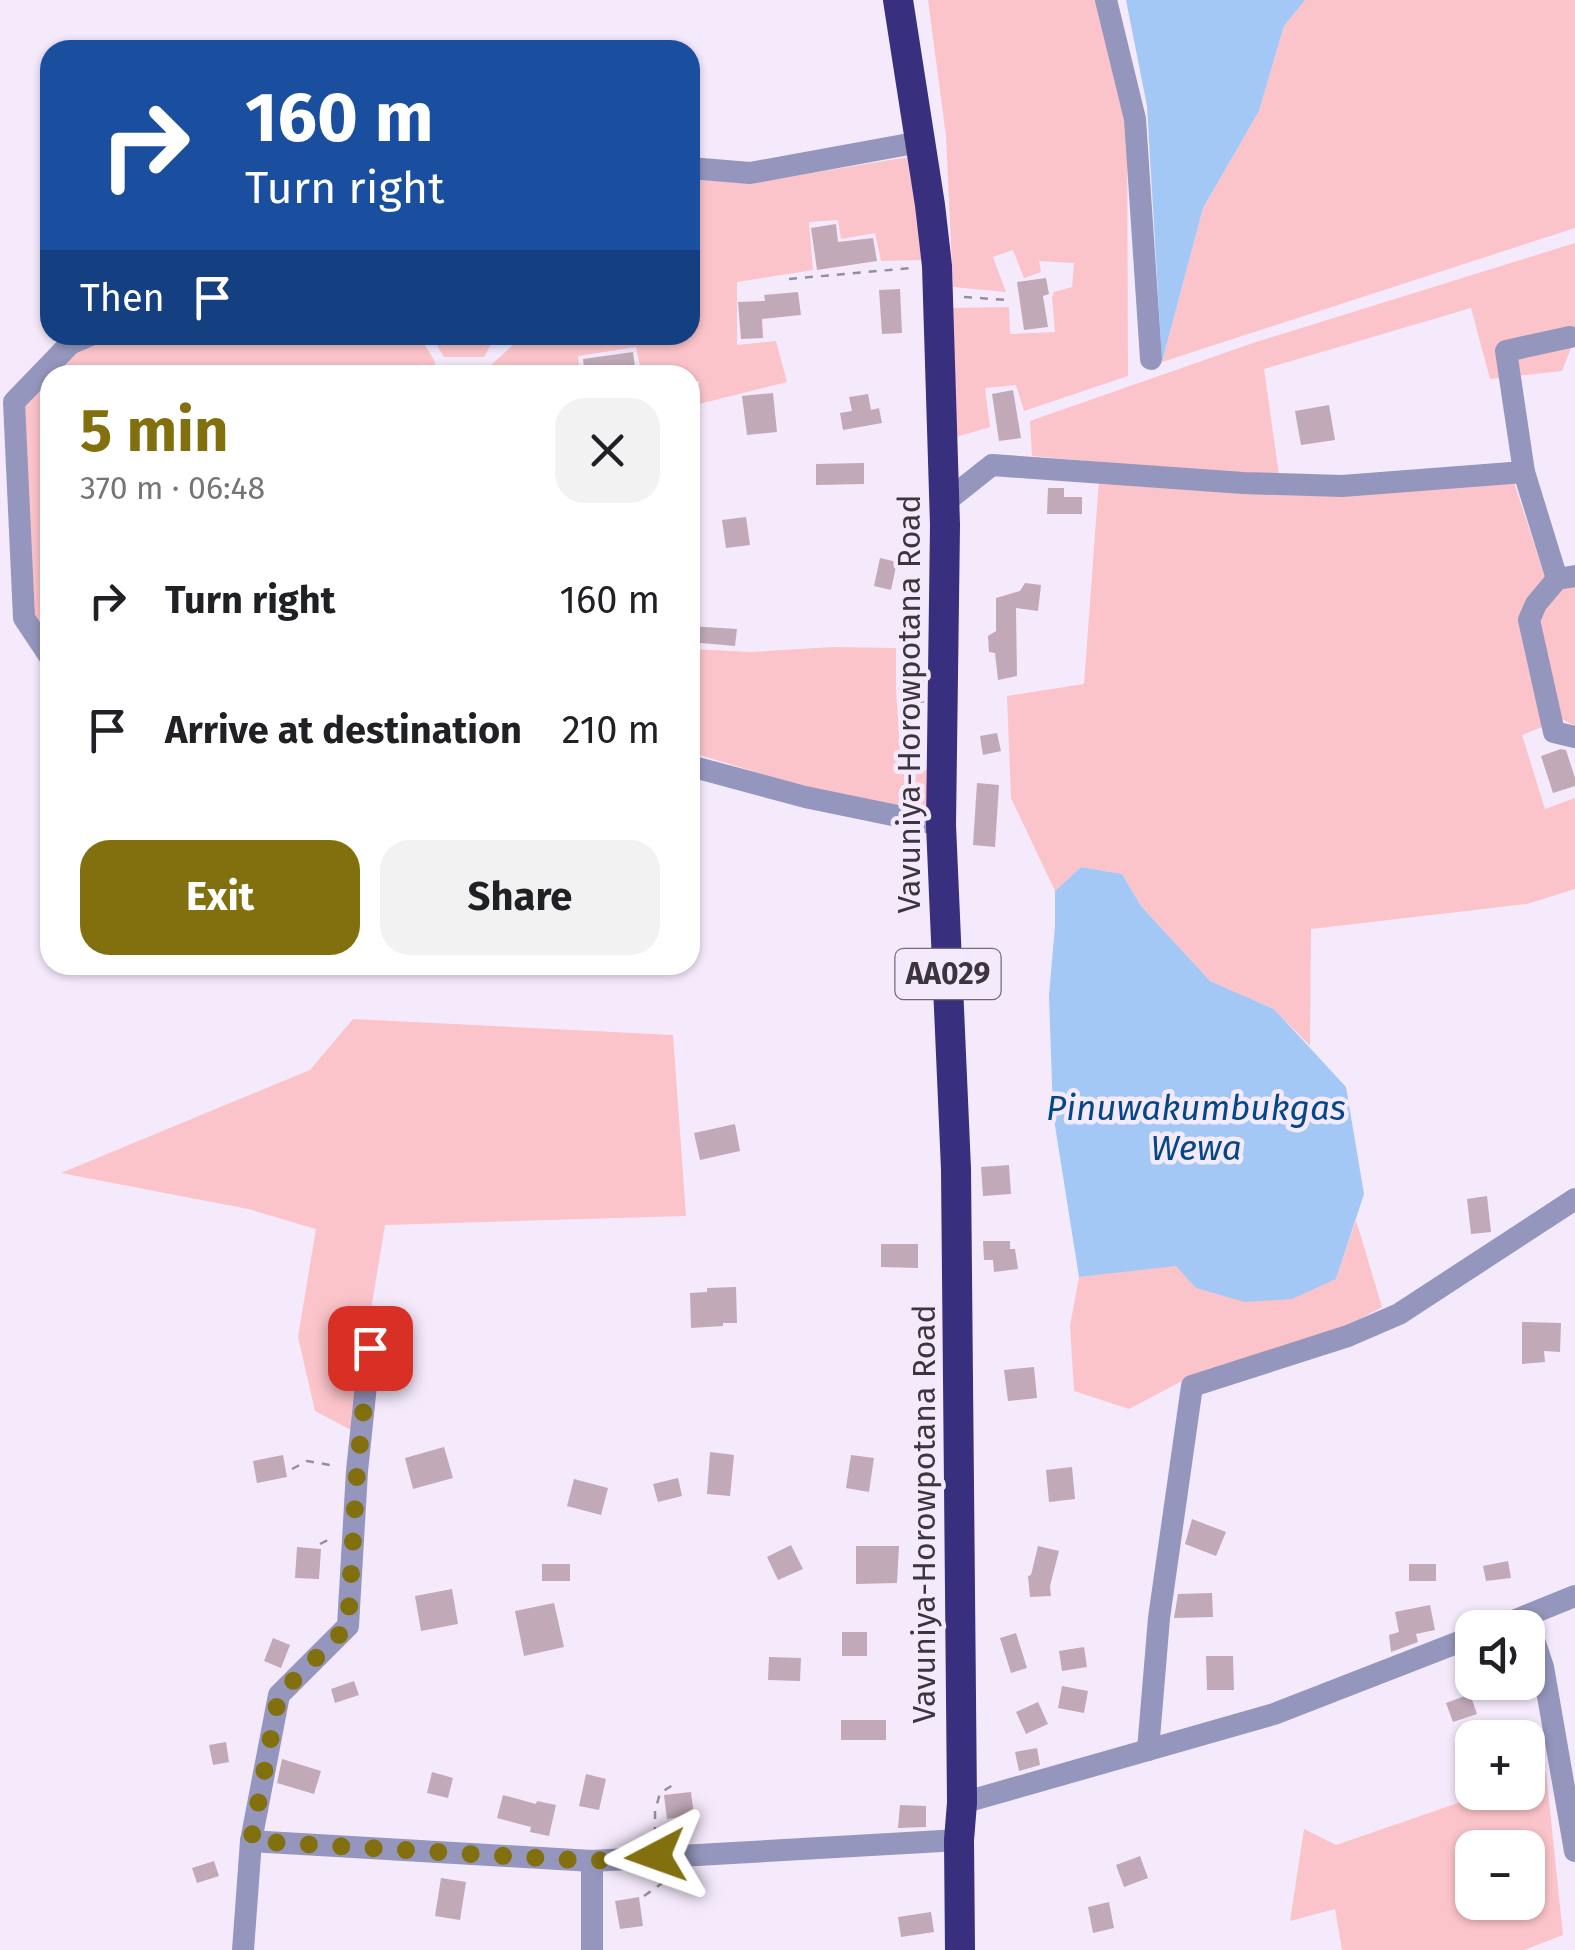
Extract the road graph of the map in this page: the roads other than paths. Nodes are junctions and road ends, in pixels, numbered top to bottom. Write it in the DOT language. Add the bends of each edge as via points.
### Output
graph roads {
  1 [pos="898,0"];
  2 [pos="1106,0"];
  3 [pos="920,142"];
  4 [pos="700,169"];
  5 [pos="1570,338"];
  6 [pos="69,345"];
  7 [pos="1151,359"];
  8 [pos="50,365"];
  9 [pos="40,375"];
  10 [pos="1524,472"];
  11 [pos="944,503"];
  12 [pos="1566,577"];
  13 [pos="40,641"];
  14 [pos="1575,737"];
  15 [pos="700,769"];
  16 [pos="941,825"];
  17 [pos="1575,1199"];
  18 [pos="370,1348"];
  19 [pos="1575,1596"];
  20 [pos="1541,1610"];
  21 [pos="1455,1644"];
  22 [pos="1545,1678"];
  23 [pos="1148,1750"];
  24 [pos="962,1803"];
  25 [pos="959,1840"];
  26 [pos="251,1841"];
  27 [pos="1575,1850"];
  28 [pos="592,1861"];
  29 [pos="243,1950"];
  30 [pos="592,1950"];
  31 [pos="960,1950"];
  1 -- 3 [label="highway, Vavuniya-Horowpotana Road / AA029"];
  2 -- 7 [label="street" via="1134,119"];
  3 -- 4 [label="street" via="750,173"];
  3 -- 11 [label="highway, Vavuniya-Horowpotana Road / AA029" via="937,281"];
  5 -- 10 [label="street" via="1506,351"];
  6 -- 8 [label="street"];
  9 -- 13 [label="street" via="14,402 24,618"];
  10 -- 11 [label="street" via="1342,486 992,465"];
  10 -- 12 [label="street"];
  11 -- 16 [label="highway, Vavuniya-Horowpotana Road / AA029"];
  12 -- 14 [label="street" via="1536,604 1529,620 1554,732"];
  15 -- 16 [label="street"];
  16 -- 24 [label="highway, Vavuniya-Horowpotana Road / AA029" via="957,1186"];
  17 -- 23 [label="street" via="1399,1314 1192,1386"];
  18 -- 26 [label="street" via="348,1626 279,1695"];
  19 -- 20 [label="street"];
  21 -- 23 [label="street" via="1274,1714"];
  22 -- 27 [label="street"];
  23 -- 24 [label="street"];
  24 -- 25 [label="highway, Vavuniya-Horowpotana Road / AA029"];
  25 -- 28 [label="street"];
  25 -- 31 [label="highway, Vavuniya-Horowpotana Road / AA029"];
  26 -- 28 [label="street"];
  26 -- 29 [label="street"];
  28 -- 30 [label="street"];
}
